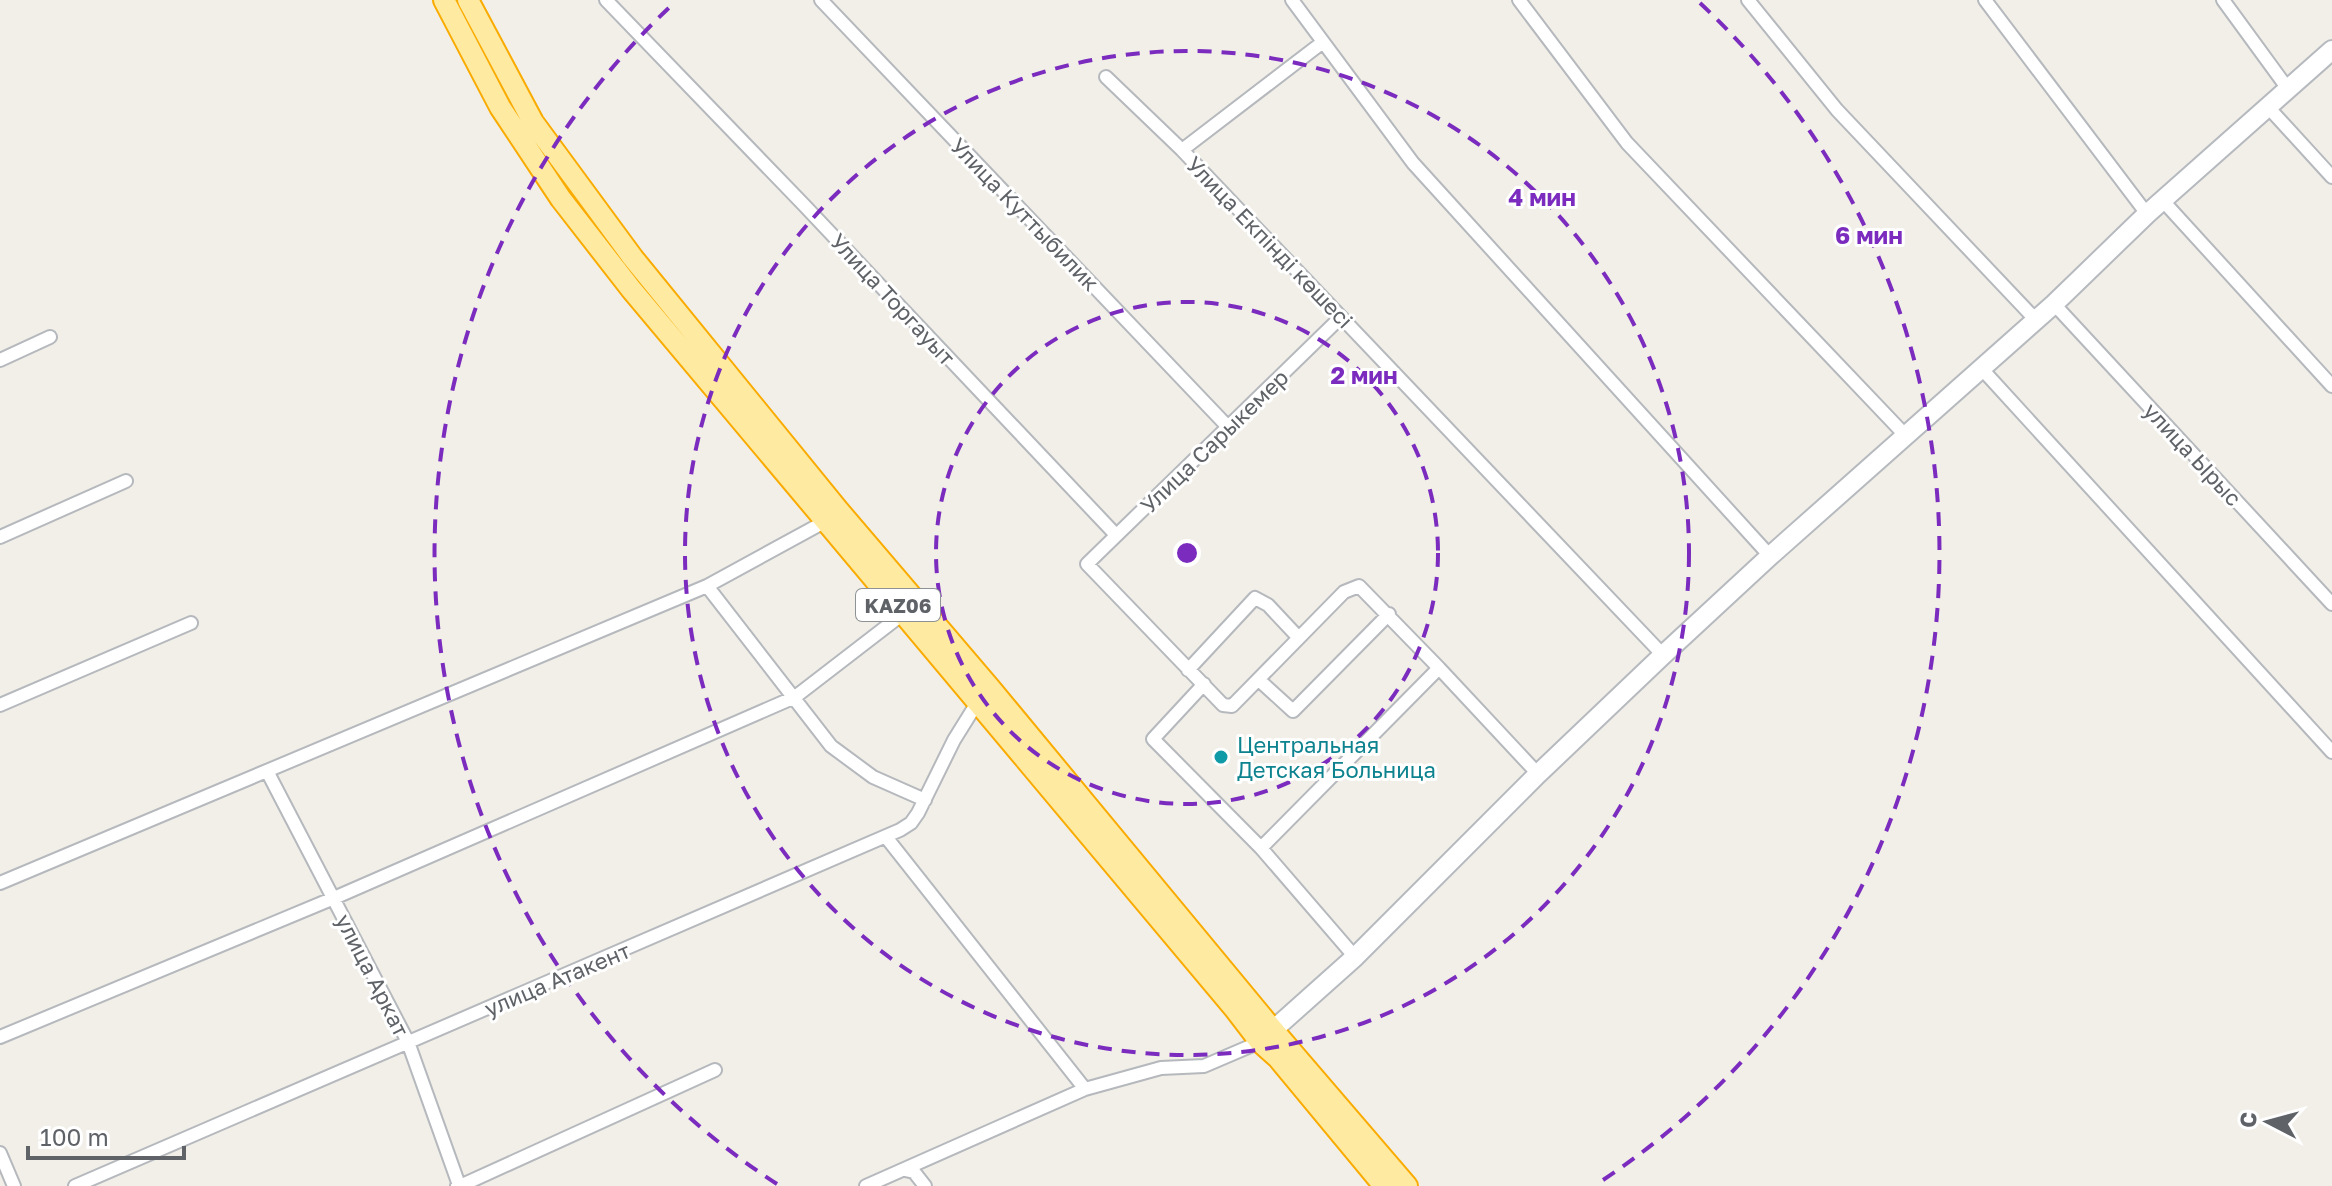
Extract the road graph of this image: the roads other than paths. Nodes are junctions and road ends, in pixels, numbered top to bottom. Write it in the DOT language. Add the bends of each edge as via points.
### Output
graph roads {
  1 [pos="444,0"];
  2 [pos="468,0"];
  3 [pos="606,0"];
  4 [pos="821,0"];
  5 [pos="1292,0"];
  6 [pos="1519,0"];
  7 [pos="1748,0"];
  8 [pos="1985,0"];
  9 [pos="2223,0"];
  10 [pos="1323,42"];
  11 [pos="2332,50"];
  12 [pos="1106,77"];
  13 [pos="2288,89"];
  14 [pos="2268,107"];
  15 [pos="1182,150"];
  16 [pos="2332,177"];
  17 [pos="2164,202"];
  18 [pos="2147,214"];
  19 [pos="647,275"];
  20 [pos="631,289"];
  21 [pos="2054,304"];
  22 [pos="1341,317"];
  23 [pos="2035,319"];
  24 [pos="50,337"];
  25 [pos="0,360"];
  26 [pos="1981,368"];
  27 [pos="2332,386"];
  28 [pos="1229,428"];
  29 [pos="1906,436"];
  30 [pos="126,481"];
  31 [pos="826,521"];
  32 [pos="1116,535"];
  33 [pos="0,537"];
  34 [pos="1770,556"];
  35 [pos="707,586"];
  36 [pos="2332,604"];
  37 [pos="904,613"];
  38 [pos="1389,614"];
  39 [pos="191,623"];
  40 [pos="1298,637"];
  41 [pos="1663,655"];
  42 [pos="1439,668"];
  43 [pos="1188,670"];
  44 [pos="1259,680"];
  45 [pos="1204,684"];
  46 [pos="795,697"];
  47 [pos="977,703"];
  48 [pos="0,705"];
  49 [pos="2332,752"];
  50 [pos="267,771"];
  51 [pos="1538,774"];
  52 [pos="925,800"];
  53 [pos="886,837"];
  54 [pos="1261,848"];
  55 [pos="0,883"];
  56 [pos="334,898"];
  57 [pos="1355,957"];
  58 [pos="1266,1036"];
  59 [pos="0,1037"];
  60 [pos="408,1042"];
  61 [pos="715,1070"];
  62 [pos="1085,1089"];
  63 [pos="0,1153"];
  64 [pos="905,1170"];
  65 [pos="14,1186"];
  66 [pos="75,1186"];
  67 [pos="459,1186"];
  68 [pos="866,1186"];
  69 [pos="925,1186"];
  70 [pos="1384,1186"];
  71 [pos="1407,1186"];
  1 -- 20 [label="highway, KАZ06" via="500,107 561,199"];
  2 -- 19 [label="highway, KАZ06" via="533,122"];
  3 -- 32 [label="street, Улица Торгауыт"];
  4 -- 28 [label="street, Улица Куттыбилик"];
  5 -- 10 [label="street"];
  6 -- 29 [label="street" via="1627,143"];
  7 -- 23 [label="street" via="1837,110"];
  8 -- 18 [label="street"];
  9 -- 13 [label="street"];
  10 -- 15 [label="street"];
  10 -- 34 [label="street" via="1413,163"];
  11 -- 13 [label="main road"];
  12 -- 15 [label="street, Улица Екпінді көшесі"];
  13 -- 14 [label="main road"];
  14 -- 16 [label="street"];
  14 -- 17 [label="main road"];
  15 -- 22 [label="street, Улица Екпінді көшесі"];
  17 -- 18 [label="main road"];
  17 -- 27 [label="street"];
  18 -- 21 [label="main road"];
  19 -- 20 [label="highway"];
  19 -- 58 [label="highway, KАZ06" via="990,688"];
  20 -- 31 [label="highway, KАZ06"];
  21 -- 23 [label="main road"];
  21 -- 36 [label="street, улица Ырыс"];
  22 -- 28 [label="street, Улица Сарыкемер"];
  22 -- 41 [label="street, Улица Екпінді көшесі"];
  23 -- 26 [label="main road"];
  24 -- 25 [label="street"];
  26 -- 29 [label="main road"];
  26 -- 49 [label="street"];
  28 -- 32 [label="street, Улица Сарыкемер"];
  29 -- 34 [label="main road"];
  30 -- 33 [label="street"];
  31 -- 35 [label="street"];
  31 -- 37 [label="highway, KАZ06"];
  32 -- 43 [label="street, Улица Сарыкемер" via="1087,564"];
  34 -- 41 [label="main road"];
  35 -- 46 [label="street"];
  35 -- 50 [label="street"];
  37 -- 46 [label="street"];
  37 -- 47 [label="highway, KАZ06"];
  38 -- 40 [label="street" via="1359,586 1344,592"];
  38 -- 42 [label="street"];
  38 -- 44 [label="street" via="1293,711"];
  39 -- 48 [label="street"];
  40 -- 43 [label="street" via="1255,598"];
  40 -- 44 [label="street"];
  41 -- 51 [label="main road"];
  42 -- 51 [label="street"];
  42 -- 54 [label="street"];
  43 -- 45 [label="street"];
  44 -- 45 [label="street" via="1232,706 1223,705"];
  45 -- 54 [label="street" via="1153,739"];
  46 -- 52 [label="street" via="831,746 873,777"];
  46 -- 56 [label="street"];
  47 -- 52 [label="street, улица Атакент"];
  47 -- 58 [label="highway, KАZ06" via="1234,1008"];
  50 -- 55 [label="street"];
  50 -- 56 [label="street, улица Аркат"];
  51 -- 57 [label="main road"];
  52 -- 53 [label="street, улица Атакент" via="911,823"];
  53 -- 60 [label="street, улица Атакент"];
  53 -- 62 [label="street"];
  54 -- 57 [label="street"];
  56 -- 59 [label="street"];
  56 -- 60 [label="street, улица Аркат"];
  57 -- 58 [label="main road"];
  58 -- 62 [label="street" via="1204,1066 1161,1068"];
  58 -- 70 [label="highway, KАZ06" via="1278,1058"];
  58 -- 71 [label="highway, KАZ06"];
  60 -- 66 [label="street, улица Атакент"];
  60 -- 67 [label="street, улица Аркат"];
  61 -- 67 [label="street"];
  62 -- 64 [label="street"];
  63 -- 65 [label="street"];
  64 -- 68 [label="street"];
  64 -- 69 [label="street" via="914,1172"];
}
